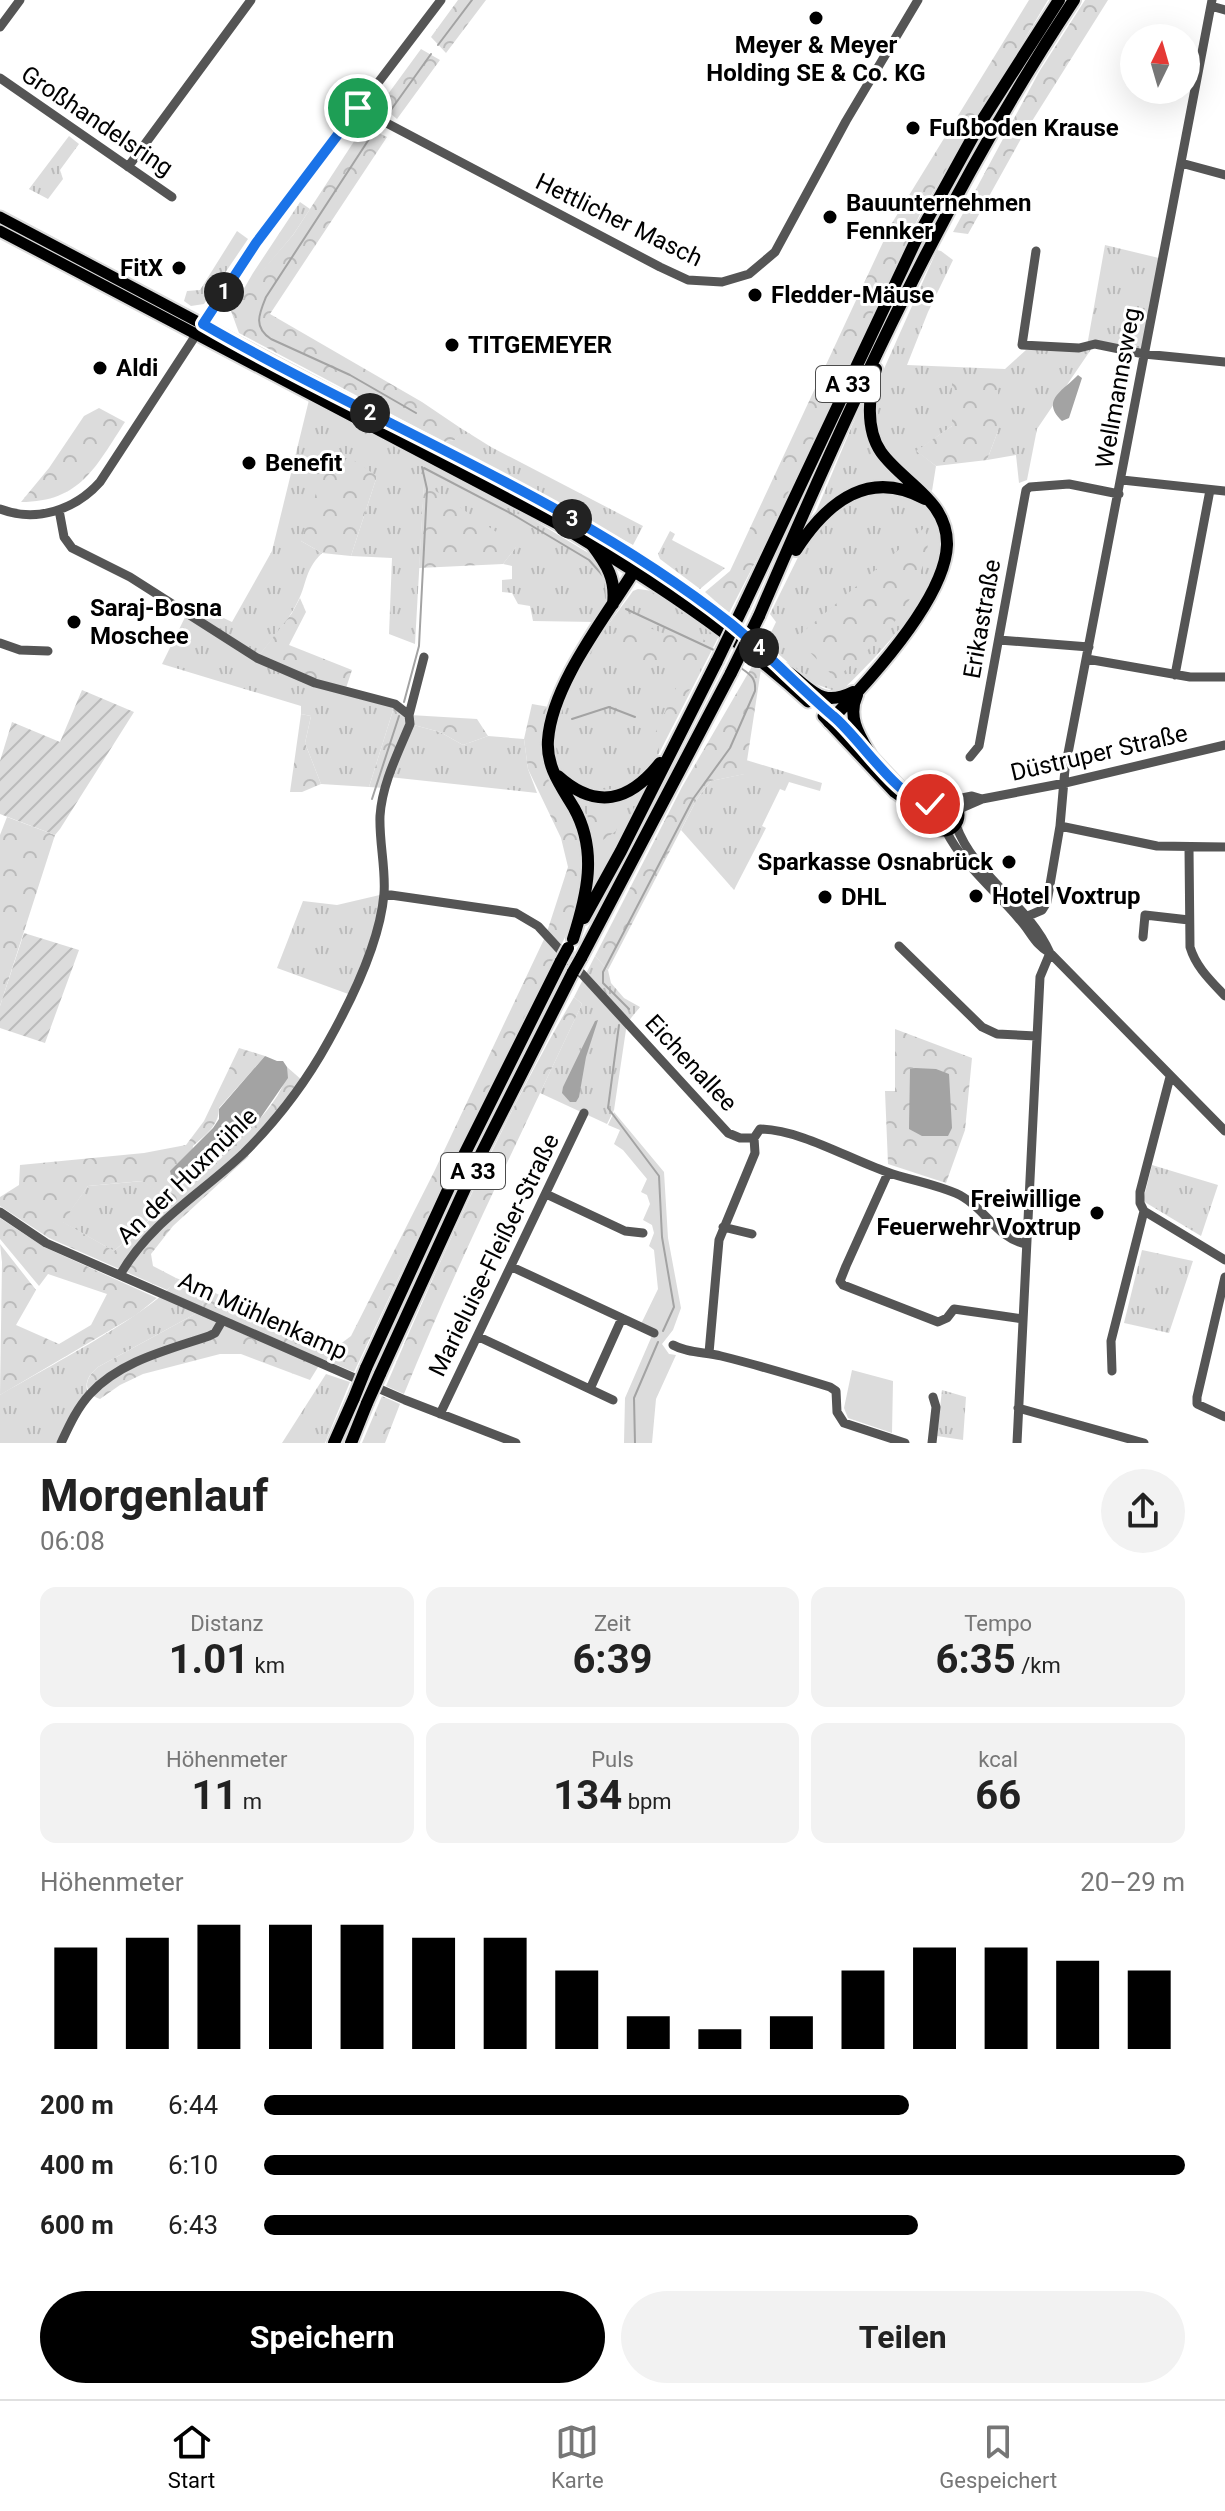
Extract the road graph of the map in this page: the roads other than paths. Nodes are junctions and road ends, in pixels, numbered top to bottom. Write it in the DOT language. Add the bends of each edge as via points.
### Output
graph roads {
  1 [pos="20,0"];
  2 [pos="251,0"];
  3 [pos="441,0"];
  4 [pos="918,0"];
  5 [pos="1059,0"];
  6 [pos="1074,0"];
  7 [pos="1212,3"];
  8 [pos="1225,10"];
  9 [pos="0,27"];
  10 [pos="0,78"];
  11 [pos="358,108"];
  12 [pos="1181,163"];
  13 [pos="128,167"];
  14 [pos="1225,175"];
  15 [pos="172,197"];
  16 [pos="0,217"];
  17 [pos="0,231"];
  18 [pos="925,238"];
  19 [pos="1036,251"];
  20 [pos="889,327"];
  21 [pos="200,329"];
  22 [pos="1144,354"];
  23 [pos="1225,362"];
  24 [pos="1122,480"];
  25 [pos="1210,490"];
  26 [pos="1225,491"];
  27 [pos="1119,494"];
  28 [pos="932,502"];
  29 [pos="59,510"];
  30 [pos="2,513"];
  31 [pos="592,545"];
  32 [pos="638,566"];
  33 [pos="770,591"];
  34 [pos="613,606"];
  35 [pos="999,640"];
  36 [pos="0,643"];
  37 [pos="1089,647"];
  38 [pos="48,651"];
  39 [pos="424,657"];
  40 [pos="1087,659"];
  41 [pos="785,670"];
  42 [pos="1175,675"];
  43 [pos="1225,677"];
  44 [pos="862,685"];
  45 [pos="409,715"];
  46 [pos="832,719"];
  47 [pos="677,741"];
  48 [pos="1225,745"];
  49 [pos="870,754"];
  50 [pos="970,757"];
  51 [pos="552,771"];
  52 [pos="1065,783"];
  53 [pos="955,805"];
  54 [pos="928,810"];
  55 [pos="1060,826"];
  56 [pos="951,828"];
  57 [pos="1225,847"];
  58 [pos="1189,848"];
  59 [pos="384,894"];
  60 [pos="1028,916"];
  61 [pos="1189,920"];
  62 [pos="1143,937"];
  63 [pos="570,944"];
  64 [pos="899,946"];
  65 [pos="1050,953"];
  66 [pos="1225,996"];
  67 [pos="1036,1036"];
  68 [pos="1170,1077"];
  69 [pos="584,1113"];
  70 [pos="1225,1131"];
  71 [pos="754,1138"];
  72 [pos="888,1173"];
  73 [pos="546,1194"];
  74 [pos="1144,1211"];
  75 [pos="0,1212"];
  76 [pos="723,1227"];
  77 [pos="643,1233"];
  78 [pos="752,1234"];
  79 [pos="1026,1244"];
  80 [pos="1225,1260"];
  81 [pos="512,1267"];
  82 [pos="120,1275"];
  83 [pos="1225,1277"];
  84 [pos="622,1318"];
  85 [pos="1023,1319"];
  86 [pos="222,1321"];
  87 [pos="654,1333"];
  88 [pos="479,1337"];
  89 [pos="673,1345"];
  90 [pos="709,1353"];
  91 [pos="1112,1371"];
  92 [pos="590,1389"];
  93 [pos="933,1397"];
  94 [pos="613,1400"];
  95 [pos="1018,1408"];
  96 [pos="440,1414"];
  97 [pos="1225,1417"];
  98 [pos="61,1443"];
  99 [pos="334,1443"];
  100 [pos="351,1443"];
  101 [pos="516,1443"];
  102 [pos="905,1443"];
  103 [pos="932,1443"];
  104 [pos="1017,1443"];
  105 [pos="1144,1443"];
  1 -- 9 [label="street"];
  2 -- 13 [label="street"];
  3 -- 11 [label="street"];
  4 -- 11 [label="street, Hettlicher Masch" via="775,252 749,274 722,282 688,280 660,267"];
  5 -- 18 [label="highway, A 33" via="981,122"];
  6 -- 18 [label="highway, A 33"];
  7 -- 8 [label="street"];
  7 -- 12 [label="street, Wellmannsweg"];
  10 -- 13 [label="street, Großhandelsring"];
  11 -- 21 [label="street" via="256,243"];
  12 -- 14 [label="street"];
  12 -- 22 [label="street, Wellmannsweg"];
  13 -- 15 [label="street, Großhandelsring"];
  16 -- 21 [label="main road"];
  17 -- 21 [label="main road"];
  18 -- 20 [label="highway, A 33"];
  18 -- 47 [label="highway, A 33, bridge"];
  19 -- 22 [label="street" via="1022,345 1095,344"];
  20 -- 28 [label="highway" via="871,392 874,436 880,451"];
  20 -- 33 [label="highway, A 33"];
  21 -- 29 [label="street" via="100,482 89,495"];
  21 -- 31 [label="main road"];
  21 -- 32 [label="main road" via="560,513"];
  22 -- 23 [label="street"];
  22 -- 24 [label="street, Wellmannsweg"];
  24 -- 25 [label="street"];
  24 -- 27 [label="street, Wellmannsweg"];
  25 -- 26 [label="street"];
  25 -- 42 [label="street"];
  27 -- 35 [label="street, Erikastraße" via="1069,484 1026,490"];
  27 -- 37 [label="street, Wellmannsweg"];
  28 -- 33 [label="highway" via="888,486 838,501 808,531"];
  28 -- 44 [label="highway" via="947,542 944,565 905,634"];
  29 -- 30 [label="street"];
  29 -- 45 [label="street" via="72,548 130,577 257,658 315,683 395,704"];
  31 -- 32 [label="main road"];
  31 -- 34 [label="highway" via="612,576"];
  32 -- 34 [label="highway"];
  32 -- 41 [label="main road" via="730,623"];
  32 -- 46 [label="main road"];
  33 -- 100 [label="highway, A 33, bridge" via="478,1160"];
  34 -- 51 [label="highway" via="556,707 547,742"];
  35 -- 37 [label="street"];
  35 -- 50 [label="street, Erikastraße" via="979,746"];
  36 -- 38 [label="street"];
  37 -- 40 [label="street, Wellmannsweg"];
  39 -- 45 [label="street, An der Huxmühle"];
  40 -- 42 [label="street"];
  40 -- 52 [label="street, Wellmannsweg"];
  41 -- 44 [label="highway" via="828,700"];
  41 -- 46 [label="main road"];
  42 -- 43 [label="street"];
  44 -- 46 [label="highway"];
  44 -- 49 [label="highway" via="853,717"];
  45 -- 59 [label="street, An der Huxmühle" via="380,816"];
  46 -- 49 [label="main road"];
  46 -- 54 [label="main road" via="894,792"];
  47 -- 51 [label="highway" via="639,786 614,797 588,796"];
  47 -- 63 [label="highway, A 33"];
  48 -- 52 [label="street, Düstruper Straße"];
  49 -- 54 [label="main road"];
  51 -- 63 [label="highway" via="585,832 589,854 585,897"];
  52 -- 53 [label="street, Düstruper Straße"];
  52 -- 55 [label="street, Wellmannsweg"];
  53 -- 54 [label="main road" via="942,798"];
  53 -- 56 [label="main road" via="959,820"];
  54 -- 56 [label="main road" via="933,827"];
  55 -- 58 [label="street"];
  55 -- 60 [label="street, Wellmannsweg" via="1047,902"];
  56 -- 60 [label="street"];
  56 -- 65 [label="street" via="962,858 1022,922 1038,947"];
  57 -- 58 [label="street"];
  58 -- 61 [label="street"];
  59 -- 71 [label="street, Eichenallee" via="516,913 538,926 728,1133"];
  59 -- 82 [label="street, An der Huxmühle" via="374,939 351,995 290,1101 244,1153 149,1234"];
  60 -- 65 [label="street"];
  61 -- 62 [label="street" via="1145,915"];
  61 -- 66 [label="street" via="1194,960"];
  63 -- 99 [label="highway, A 33, bridge" via="464,1155"];
  64 -- 67 [label="street" via="982,1027 997,1034"];
  65 -- 67 [label="street" via="1040,977"];
  65 -- 68 [label="street"];
  67 -- 79 [label="street"];
  68 -- 70 [label="street"];
  68 -- 74 [label="street" via="1140,1192"];
  69 -- 73 [label="street, Marieluise-Fleißer-Straße"];
  71 -- 72 [label="street, Eichenallee" via="760,1129 780,1129"];
  71 -- 76 [label="street" via="755,1153"];
  72 -- 79 [label="street, Eichenallee" via="963,1197 1005,1236"];
  72 -- 85 [label="street" via="846,1266 843,1285 938,1322 954,1309"];
  73 -- 77 [label="street" via="625,1231"];
  73 -- 81 [label="street, Marieluise-Fleißer-Straße"];
  74 -- 80 [label="street"];
  74 -- 91 [label="street" via="1111,1341"];
  75 -- 82 [label="street, Am Mühlenkamp" via="46,1243"];
  76 -- 78 [label="street"];
  76 -- 90 [label="street"];
  79 -- 85 [label="street"];
  81 -- 84 [label="street"];
  81 -- 88 [label="street, Marieluise-Fleißer-Straße"];
  82 -- 86 [label="street, Am Mühlenkamp"];
  83 -- 97 [label="street" via="1197,1397 1203,1409"];
  84 -- 87 [label="street"];
  84 -- 92 [label="street"];
  85 -- 95 [label="street"];
  86 -- 96 [label="street, Am Mühlenkamp"];
  86 -- 98 [label="street" via="215,1333 131,1364 101,1383"];
  88 -- 92 [label="street"];
  88 -- 96 [label="street, Marieluise-Fleißer-Straße"];
  89 -- 90 [label="street"];
  90 -- 102 [label="street" via="830,1387 836,1391 837,1412 844,1423"];
  92 -- 94 [label="street"];
  93 -- 103 [label="street"];
  95 -- 104 [label="street"];
  95 -- 105 [label="street"];
  96 -- 101 [label="street, Am Mühlenkamp"];
}
